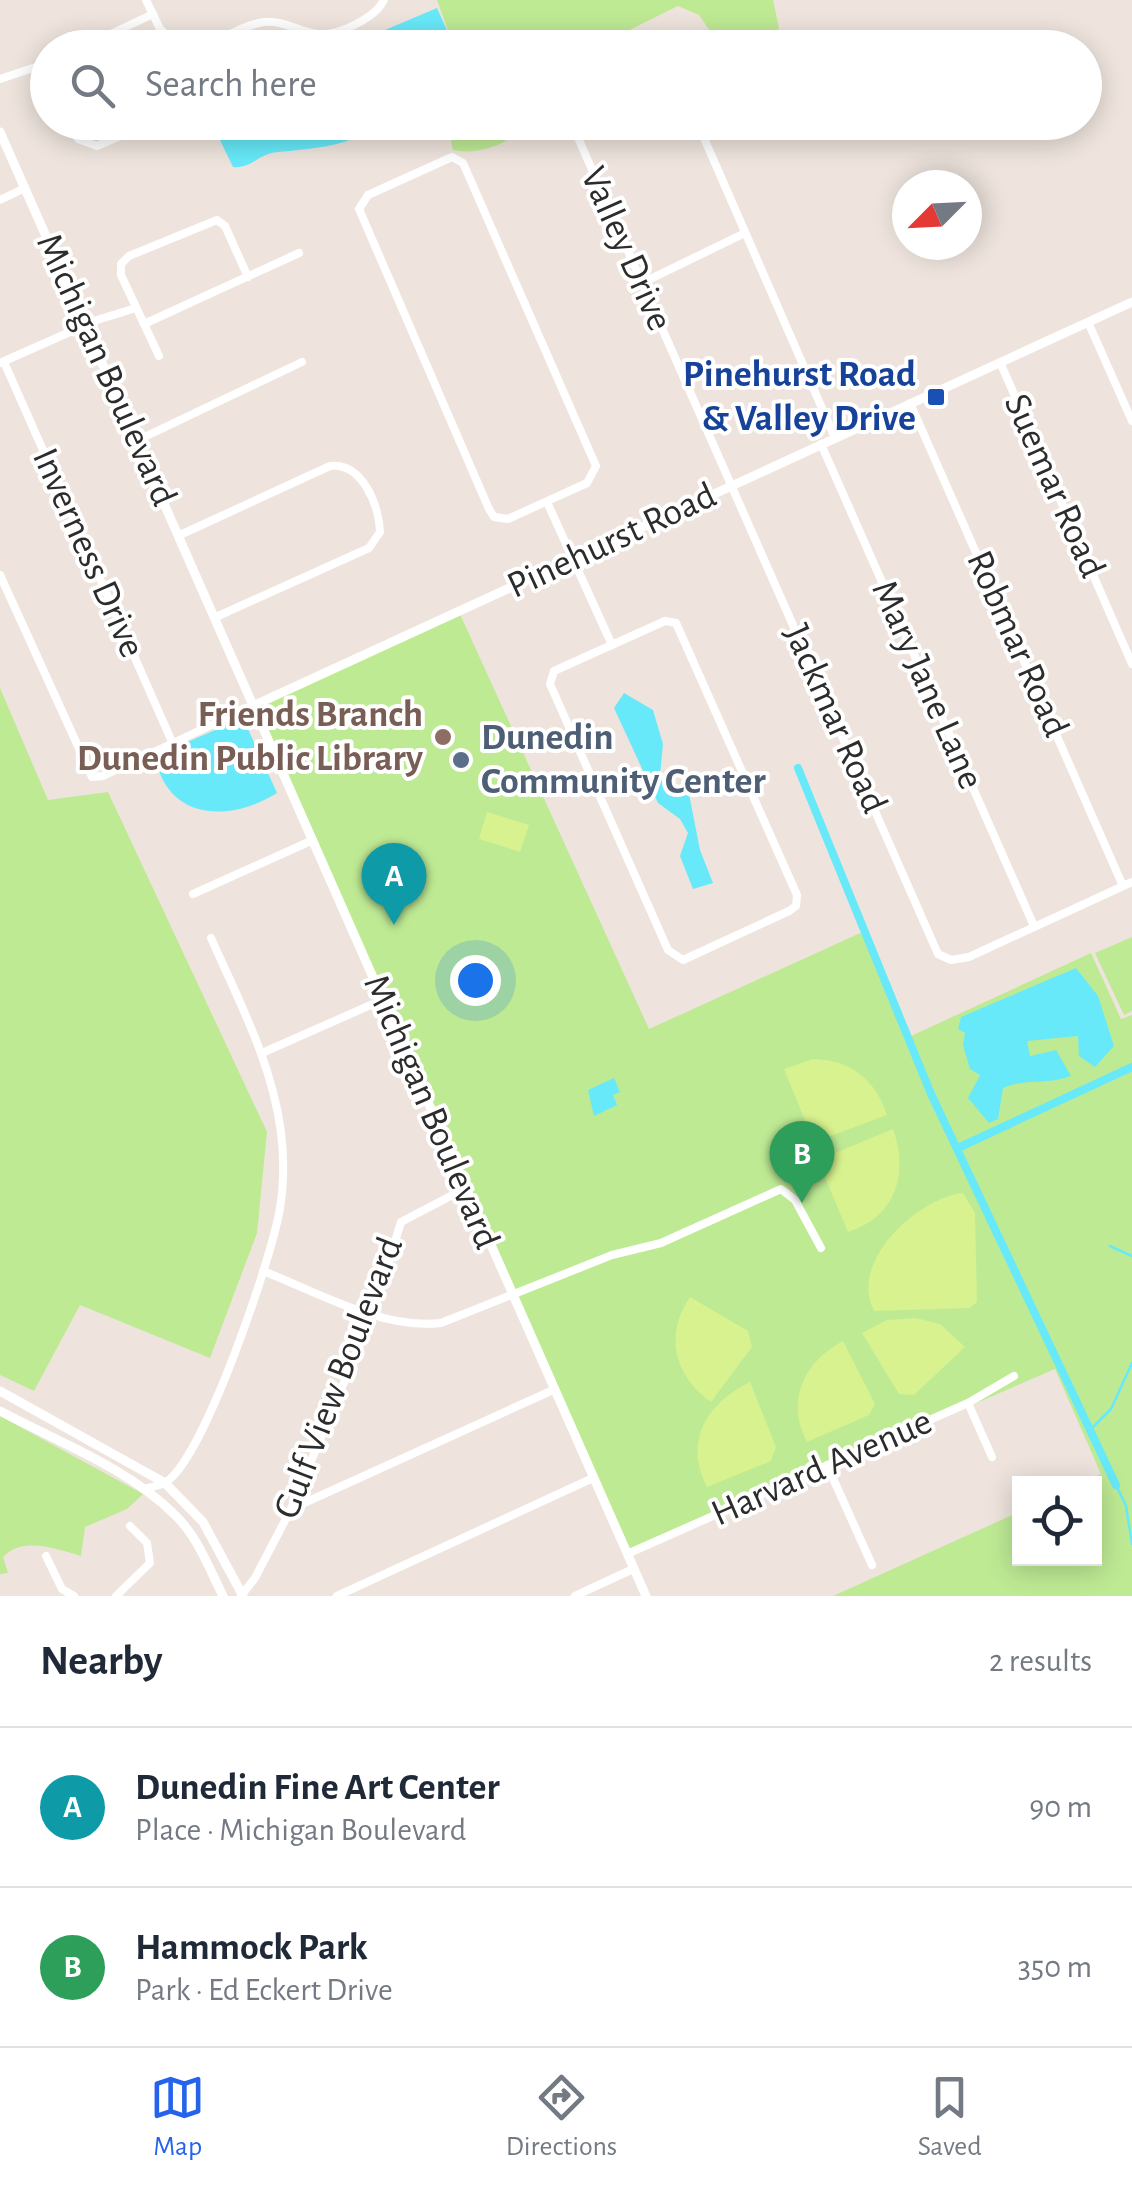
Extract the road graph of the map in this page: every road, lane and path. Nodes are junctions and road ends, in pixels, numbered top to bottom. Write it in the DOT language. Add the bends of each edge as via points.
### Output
graph roads {
  1 [pos="146,0"];
  2 [pos="384,0"];
  3 [pos="153,14"];
  4 [pos="119,30"];
  5 [pos="163,30"];
  6 [pos="241,30"];
  7 [pos="304,30"];
  8 [pos="337,30"];
  9 [pos="30,69"];
  10 [pos="0,80"];
  11 [pos="0,132"];
  12 [pos="81,140"];
  13 [pos="111,140"];
  14 [pos="579,140"];
  15 [pos="705,140"];
  16 [pos="25,188"];
  17 [pos="0,200"];
  18 [pos="745,233"];
  19 [pos="299,253"];
  20 [pos="248,276"];
  21 [pos="642,283"];
  22 [pos="1132,302"];
  23 [pos="136,308"];
  24 [pos="1088,322"];
  25 [pos="144,324"];
  26 [pos="86,325"];
  27 [pos="159,356"];
  28 [pos="2,362"];
  29 [pos="302,362"];
  30 [pos="1000,362"];
  31 [pos="910,403"];
  32 [pos="1132,421"];
  33 [pos="835,438"];
  34 [pos="136,441"];
  35 [pos="821,444"];
  36 [pos="732,485"];
  37 [pos="547,502"];
  38 [pos="180,536"];
  39 [pos="573,560"];
  40 [pos="0,575"];
  41 [pos="216,617"];
  42 [pos="612,645"];
  43 [pos="1132,664"];
  44 [pos="255,705"];
  45 [pos="173,744"];
  46 [pos="313,840"];
  47 [pos="1128,884"];
  48 [pos="194,894"];
  49 [pos="1034,926"];
  50 [pos="211,938"];
  51 [pos="382,1000"];
  52 [pos="262,1053"];
  53 [pos="464,1189"];
  54 [pos="821,1248"];
  55 [pos="263,1270"];
  56 [pos="511,1297"];
  57 [pos="373,1314"];
  58 [pos="1014,1376"];
  59 [pos="553,1390"];
  60 [pos="0,1392"];
  61 [pos="968,1403"];
  62 [pos="0,1411"];
  63 [pos="992,1457"];
  64 [pos="827,1465"];
  65 [pos="593,1478"];
  66 [pos="165,1483"];
  67 [pos="144,1489"];
  68 [pos="291,1510"];
  69 [pos="130,1526"];
  70 [pos="627,1554"];
  71 [pos="46,1556"];
  72 [pos="872,1565"];
  73 [pos="634,1569"];
  74 [pos="242,1595"];
  75 [pos="74,1596"];
  76 [pos="116,1596"];
  77 [pos="222,1596"];
  78 [pos="337,1596"];
  79 [pos="574,1596"];
  80 [pos="646,1596"];
  1 -- 3 [label="street"];
  2 -- 8 [label="street" via="372,15"];
  3 -- 4 [label="street"];
  3 -- 5 [label="street"];
  6 -- 7 [label="street" via="260,22"];
  9 -- 10 [label="street"];
  11 -- 16 [label="street, Michigan Boulevard"];
  12 -- 13 [label="street" via="97,146"];
  14 -- 21 [label="street, Valley Drive"];
  15 -- 18 [label="street"];
  16 -- 17 [label="street"];
  16 -- 26 [label="street, Michigan Boulevard"];
  18 -- 21 [label="street"];
  18 -- 33 [label="street"];
  19 -- 20 [label="street"];
  20 -- 23 [label="street" via="225,226 206,221 121,264"];
  20 -- 25 [label="street"];
  21 -- 36 [label="street, Valley Drive"];
  22 -- 24 [label="street, Pinehurst Road"];
  23 -- 25 [label="street"];
  23 -- 26 [label="street"];
  24 -- 30 [label="street, Pinehurst Road"];
  24 -- 32 [label="street"];
  25 -- 27 [label="street"];
  26 -- 28 [label="street"];
  26 -- 34 [label="street, Michigan Boulevard"];
  28 -- 45 [label="street, Inverness Drive"];
  29 -- 34 [label="street"];
  30 -- 31 [label="street, Pinehurst Road"];
  30 -- 43 [label="street, Suemar Road"];
  31 -- 33 [label="street, Pinehurst Road"];
  31 -- 47 [label="street, Robmar Road"];
  33 -- 35 [label="street, Pinehurst Road"];
  34 -- 38 [label="street, Michigan Boulevard"];
  35 -- 36 [label="street, Pinehurst Road"];
  35 -- 49 [label="street, Mary Jane Lane"];
  36 -- 39 [label="street, Pinehurst Road"];
  36 -- 49 [label="street, Jackmar Road" via="938,954 969,957"];
  37 -- 37 [label="street" via="508,520 489,509 359,209 368,195 442,159 463,163 595,460 596,472 586,483"];
  37 -- 39 [label="street"];
  38 -- 41 [label="street, Michigan Boulevard"];
  38 -- 41 [label="street" via="343,464 356,472 377,515 377,542"];
  39 -- 42 [label="street"];
  39 -- 44 [label="street, Pinehurst Road"];
  40 -- 45 [label="street, Pinehurst Road" via="92,777"];
  41 -- 44 [label="street, Michigan Boulevard"];
  42 -- 42 [label="street" via="554,671 550,684 675,959 683,960 796,906 797,895 676,623 664,621"];
  44 -- 45 [label="street, Pinehurst Road"];
  44 -- 46 [label="street, Michigan Boulevard"];
  46 -- 48 [label="street"];
  46 -- 51 [label="street, Michigan Boulevard"];
  47 -- 49 [label="street"];
  50 -- 52 [label="street"];
  51 -- 52 [label="street"];
  51 -- 53 [label="street, Michigan Boulevard"];
  52 -- 55 [label="street" via="278,1107 283,1171"];
  53 -- 56 [label="street, Michigan Boulevard"];
  53 -- 57 [label="street, Gulf View Boulevard" via="400,1222"];
  54 -- 56 [label="street" via="781,1188 660,1243 612,1255"];
  55 -- 57 [label="street"];
  55 -- 66 [label="street" via="189,1456"];
  56 -- 57 [label="street" via="423,1325"];
  56 -- 59 [label="street, Michigan Boulevard"];
  57 -- 68 [label="street, Gulf View Boulevard"];
  58 -- 61 [label="street, Harvard Avenue"];
  59 -- 65 [label="street, Michigan Boulevard"];
  59 -- 68 [label="street"];
  60 -- 66 [label="street"];
  61 -- 63 [label="street"];
  61 -- 64 [label="street, Harvard Avenue"];
  62 -- 67 [label="street"];
  64 -- 70 [label="street, Harvard Avenue"];
  64 -- 72 [label="street"];
  65 -- 70 [label="street, Michigan Boulevard"];
  65 -- 78 [label="street"];
  66 -- 67 [label="street"];
  66 -- 74 [label="street" via="203,1522"];
  67 -- 77 [label="street" via="192,1536"];
  68 -- 74 [label="street, Gulf View Boulevard"];
  69 -- 76 [label="street" via="146,1543 150,1564"];
  70 -- 73 [label="street, Michigan Boulevard"];
  71 -- 75 [label="street" via="62,1589"];
  73 -- 79 [label="street"];
  73 -- 80 [label="street, Michigan Boulevard"];
}
